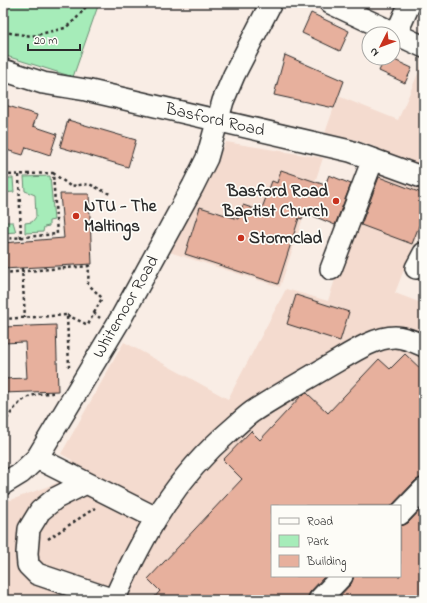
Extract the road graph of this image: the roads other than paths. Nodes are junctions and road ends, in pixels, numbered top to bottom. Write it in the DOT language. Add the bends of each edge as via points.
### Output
graph roads {
  1 [pos="271,3"];
  2 [pos="330,3"];
  3 [pos="410,3"];
  4 [pos="379,26"];
  5 [pos="400,26"];
  6 [pos="401,36"];
  7 [pos="424,47"];
  8 [pos="3,70"];
  9 [pos="217,121"];
  10 [pos="373,159"];
  11 [pos="424,178"];
  12 [pos="331,269"];
  13 [pos="424,346"];
  14 [pos="37,458"];
  15 [pos="86,483"];
  16 [pos="3,484"];
  17 [pos="424,489"];
  18 [pos="401,513"];
  19 [pos="156,518"];
  20 [pos="341,577"];
  21 [pos="114,600"];
  22 [pos="320,600"];
  1 -- 9 [label="street, Whitemoor Road" via="234,75"];
  2 -- 4 [label="street"];
  3 -- 5 [label="street"];
  6 -- 7 [label="street"];
  8 -- 9 [label="street, Basford Road" via="43,83 86,90"];
  9 -- 10 [label="street, Basford Road" via="350,151"];
  9 -- 14 [label="street, Whitemoor Road" via="207,158 193,186 115,327"];
  10 -- 11 [label="street, Basford Road"];
  10 -- 12 [label="street"];
  13 -- 19 [label="street" via="412,340 396,337 377,340 251,413 208,451 185,476"];
  14 -- 15 [label="street"];
  14 -- 16 [label="street, Whitemoor Road" via="21,473"];
  15 -- 19 [label="street"];
  15 -- 21 [label="street" via="56,498 40,511 29,529 28,565 37,574"];
  17 -- 18 [label="street"];
  19 -- 21 [label="street"];
  20 -- 22 [label="street"];
}
